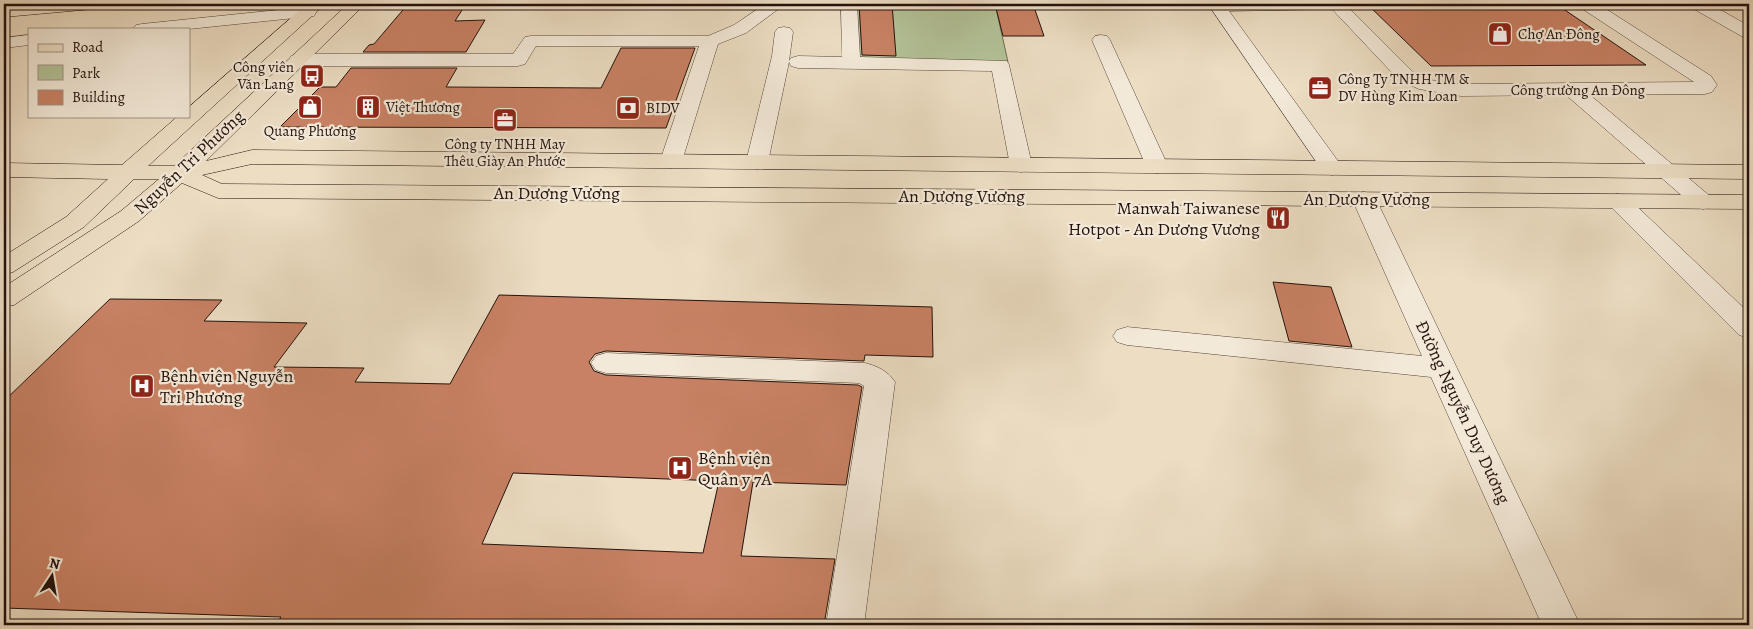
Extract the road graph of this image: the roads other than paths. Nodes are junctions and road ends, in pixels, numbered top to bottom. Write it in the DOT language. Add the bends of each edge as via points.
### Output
graph roads {
  1 [pos="93,4"];
  2 [pos="773,4"];
  3 [pos="849,4"];
  4 [pos="1336,4"];
  5 [pos="1587,4"];
  6 [pos="1698,4"];
  7 [pos="1216,5"];
  8 [pos="355,6"];
  9 [pos="312,8"];
  10 [pos="4,12"];
  11 [pos="150,28"];
  12 [pos="784,32"];
  13 [pos="1749,33"];
  14 [pos="28,40"];
  15 [pos="1101,40"];
  16 [pos="710,41"];
  17 [pos="4,43"];
  18 [pos="298,60"];
  19 [pos="798,62"];
  20 [pos="851,62"];
  21 [pos="1572,90"];
  22 [pos="190,116"];
  23 [pos="188,118"];
  24 [pos="672,161"];
  25 [pos="757,162"];
  26 [pos="1022,165"];
  27 [pos="1158,166"];
  28 [pos="1332,168"];
  29 [pos="4,170"];
  30 [pos="129,170"];
  31 [pos="1668,172"];
  32 [pos="1749,172"];
  33 [pos="180,173"];
  34 [pos="1170,198"];
  35 [pos="1364,200"];
  36 [pos="1618,201"];
  37 [pos="1703,202"];
  38 [pos="1749,202"];
  39 [pos="4,267"];
  40 [pos="4,299"];
  41 [pos="1749,329"];
  42 [pos="1127,336"];
  43 [pos="606,363"];
  44 [pos="1442,368"];
  45 [pos="845,625"];
  46 [pos="1561,625"];
  1 -- 10 [label="main road"];
  2 -- 16 [label="street" via="777,4 750,23"];
  3 -- 20 [label="street"];
  4 -- 7 [label="street"];
  4 -- 21 [label="street, Công trường An Đông" via="1406,76 1426,85 1461,90"];
  5 -- 21 [label="street, Công trường An Đông" via="1704,80 1706,85 1695,89"];
  6 -- 13 [label="street"];
  7 -- 28 [label="street"];
  8 -- 9 [label="main road"];
  8 -- 18 [label="main road, Nguyễn Tri Phương"];
  9 -- 11 [label="street"];
  9 -- 22 [label="main road, Nguyễn Tri Phương"];
  12 -- 25 [label="street"];
  14 -- 17 [label="street"];
  15 -- 27 [label="street"];
  16 -- 18 [label="street" via="531,41 518,60"];
  16 -- 24 [label="street"];
  18 -- 33 [label="main road, Nguyễn Tri Phương"];
  19 -- 20 [label="street"];
  20 -- 26 [label="street" via="1000,65"];
  21 -- 31 [label="street"];
  23 -- 30 [label="main road, Nguyễn Tri Phương"];
  24 -- 25 [label="main road, An Dương Vương"];
  24 -- 33 [label="main road, An Dương Vương" via="252,157"];
  25 -- 26 [label="main road, An Dương Vương"];
  26 -- 27 [label="main road, An Dương Vương"];
  27 -- 28 [label="main road, An Dương Vương"];
  27 -- 34 [label="main road"];
  28 -- 31 [label="main road, An Dương Vương"];
  28 -- 35 [label="main road"];
  29 -- 30 [label="main road, An Dương Vương"];
  30 -- 33 [label="main road, An Dương Vương"];
  30 -- 39 [label="main road, Nguyễn Tri Phương" via="75,222"];
  31 -- 32 [label="main road, An Dương Vương"];
  31 -- 37 [label="street"];
  33 -- 34 [label="main road, An Dương Vương" via="218,191"];
  33 -- 40 [label="main road, Nguyễn Tri Phương" via="124,220"];
  34 -- 35 [label="main road, An Dương Vương"];
  35 -- 36 [label="main road, An Dương Vương"];
  35 -- 44 [label="street, Đường Nguyễn Duy Dương"];
  36 -- 37 [label="main road, An Dương Vương"];
  36 -- 41 [label="street"];
  37 -- 38 [label="main road, An Dương Vương"];
  42 -- 44 [label="street"];
  43 -- 45 [label="street" via="865,373 880,382"];
  44 -- 46 [label="street, Đường Nguyễn Duy Dương"];
}
